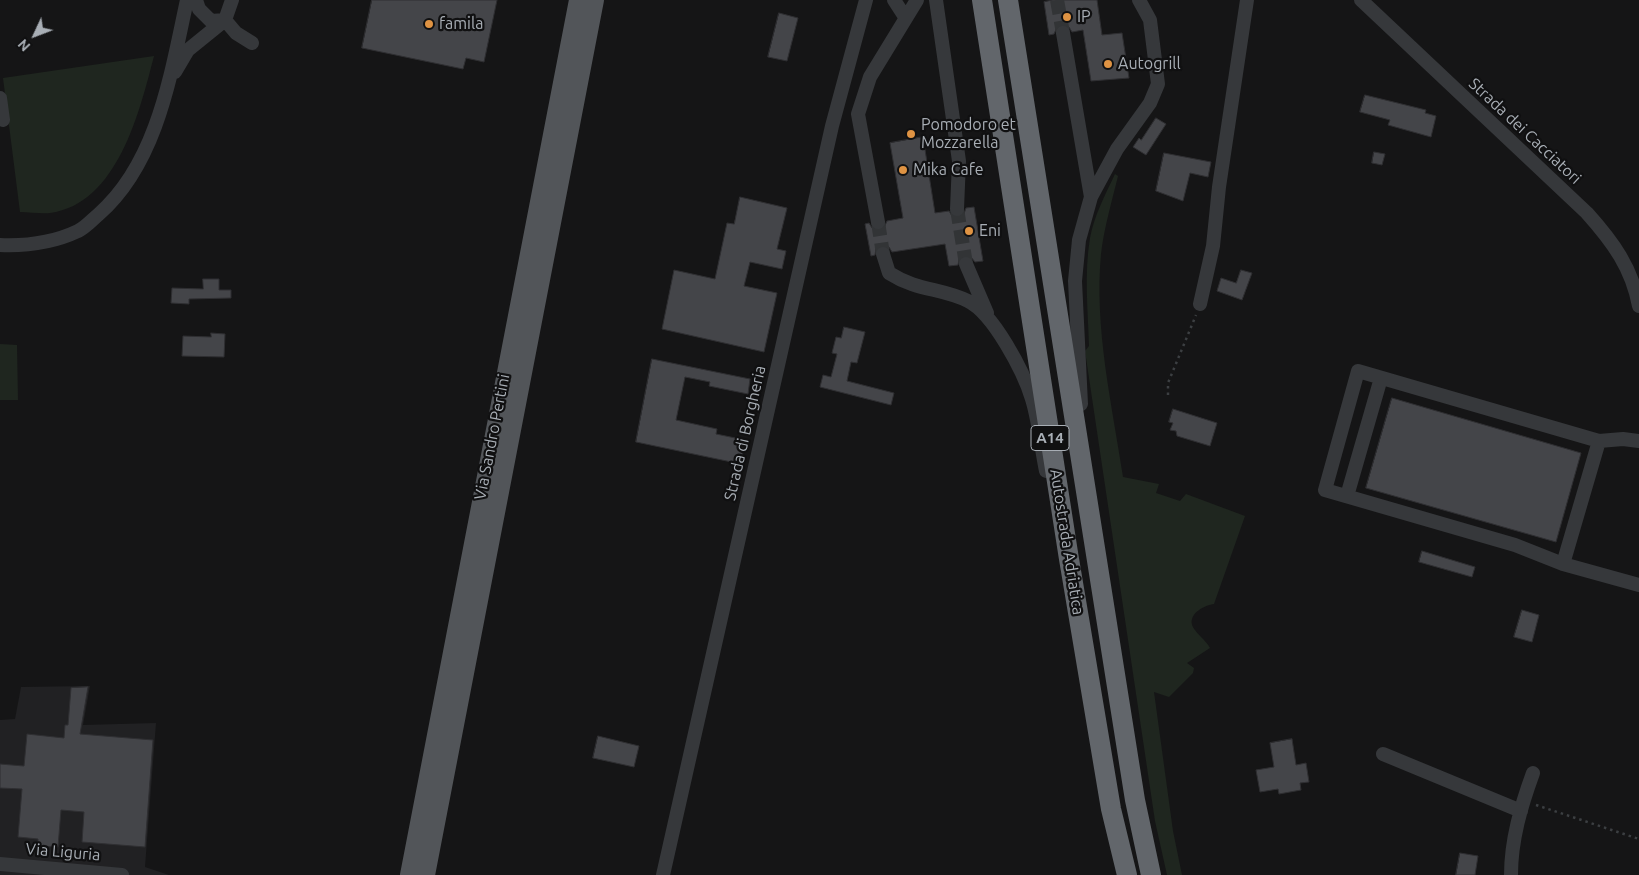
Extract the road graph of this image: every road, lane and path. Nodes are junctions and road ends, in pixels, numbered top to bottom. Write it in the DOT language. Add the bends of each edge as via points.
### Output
graph roads {
  1 [pos="187,0"];
  2 [pos="196,0"];
  3 [pos="232,0"];
  4 [pos="578,0"];
  5 [pos="594,0"];
  6 [pos="866,0"];
  7 [pos="894,0"];
  8 [pos="917,0"];
  9 [pos="936,0"];
  10 [pos="982,0"];
  11 [pos="1008,0"];
  12 [pos="1139,0"];
  13 [pos="1247,0"];
  14 [pos="1361,0"];
  15 [pos="905,17"];
  16 [pos="225,20"];
  17 [pos="1063,33"];
  18 [pos="252,43"];
  19 [pos="169,83"];
  20 [pos="0,98"];
  21 [pos="3,120"];
  22 [pos="1091,197"];
  23 [pos="957,209"];
  24 [pos="878,222"];
  25 [pos="0,245"];
  26 [pos="883,254"];
  27 [pos="966,264"];
  28 [pos="1200,304"];
  29 [pos="1639,306"];
  30 [pos="991,324"];
  31 [pos="1381,378"];
  32 [pos="1168,395"];
  33 [pos="1598,441"];
  34 [pos="1639,441"];
  35 [pos="1347,496"];
  36 [pos="1090,525"];
  37 [pos="1069,559"];
  38 [pos="1563,564"];
  39 [pos="1639,585"];
  40 [pos="1383,754"];
  41 [pos="1533,773"];
  42 [pos="1522,806"];
  43 [pos="1639,839"];
  44 [pos="0,864"];
  45 [pos="122,875"];
  46 [pos="409,875"];
  47 [pos="426,875"];
  48 [pos="663,875"];
  49 [pos="1127,875"];
  50 [pos="1151,875"];
  51 [pos="1511,875"];
  1 -- 19 [label="street"];
  2 -- 16 [label="street" via="211,21"];
  3 -- 16 [label="street"];
  4 -- 46 [label="main road, Via Sandro Pertini"];
  5 -- 47 [label="main road, Via Sandro Pertini"];
  6 -- 48 [label="street, Strada di Borgheria" via="832,126"];
  7 -- 15 [label="street"];
  8 -- 15 [label="street"];
  9 -- 23 [label="street" via="959,160"];
  10 -- 37 [label="highway, Autostrada Adriatica / A14"];
  11 -- 36 [label="highway, Autostrada Adriatica / A14"];
  12 -- 22 [label="street" via="1150,20 1158,84 1150,104 1117,149"];
  13 -- 28 [label="street" via="1213,246"];
  14 -- 29 [label="street, Strada dei Cacciatori" via="1603,232 1624,260"];
  15 -- 24 [label="street" via="870,76 858,114"];
  16 -- 18 [label="street" via="236,33"];
  16 -- 19 [label="street" via="188,50"];
  17 -- 22 [label="street"];
  19 -- 25 [label="street" via="145,149 121,192 103,211 80,231 57,239"];
  20 -- 21 [label="street"];
  22 -- 36 [label="street" via="1079,240 1075,281 1076,341"];
  26 -- 30 [label="street" via="889,273 904,283 965,299 974,304"];
  27 -- 30 [label="street"];
  28 -- 32 [label="path" via="1168,383"];
  30 -- 37 [label="street" via="1018,365 1032,398 1050,494"];
  31 -- 33 [label="street"];
  31 -- 35 [label="street"];
  31 -- 35 [label="street" via="1358,371 1325,490"];
  33 -- 34 [label="street" via="1623,438"];
  33 -- 38 [label="street"];
  35 -- 38 [label="street" via="1515,545"];
  36 -- 50 [label="highway, Autostrada Adriatica / A14" via="1135,800"];
  37 -- 49 [label="highway, Autostrada Adriatica / A14" via="1111,809"];
  38 -- 39 [label="street"];
  40 -- 42 [label="street"];
  41 -- 42 [label="street"];
  42 -- 43 [label="path"];
  42 -- 51 [label="street" via="1511,855"];
  44 -- 45 [label="street, Via Liguria"];
}
